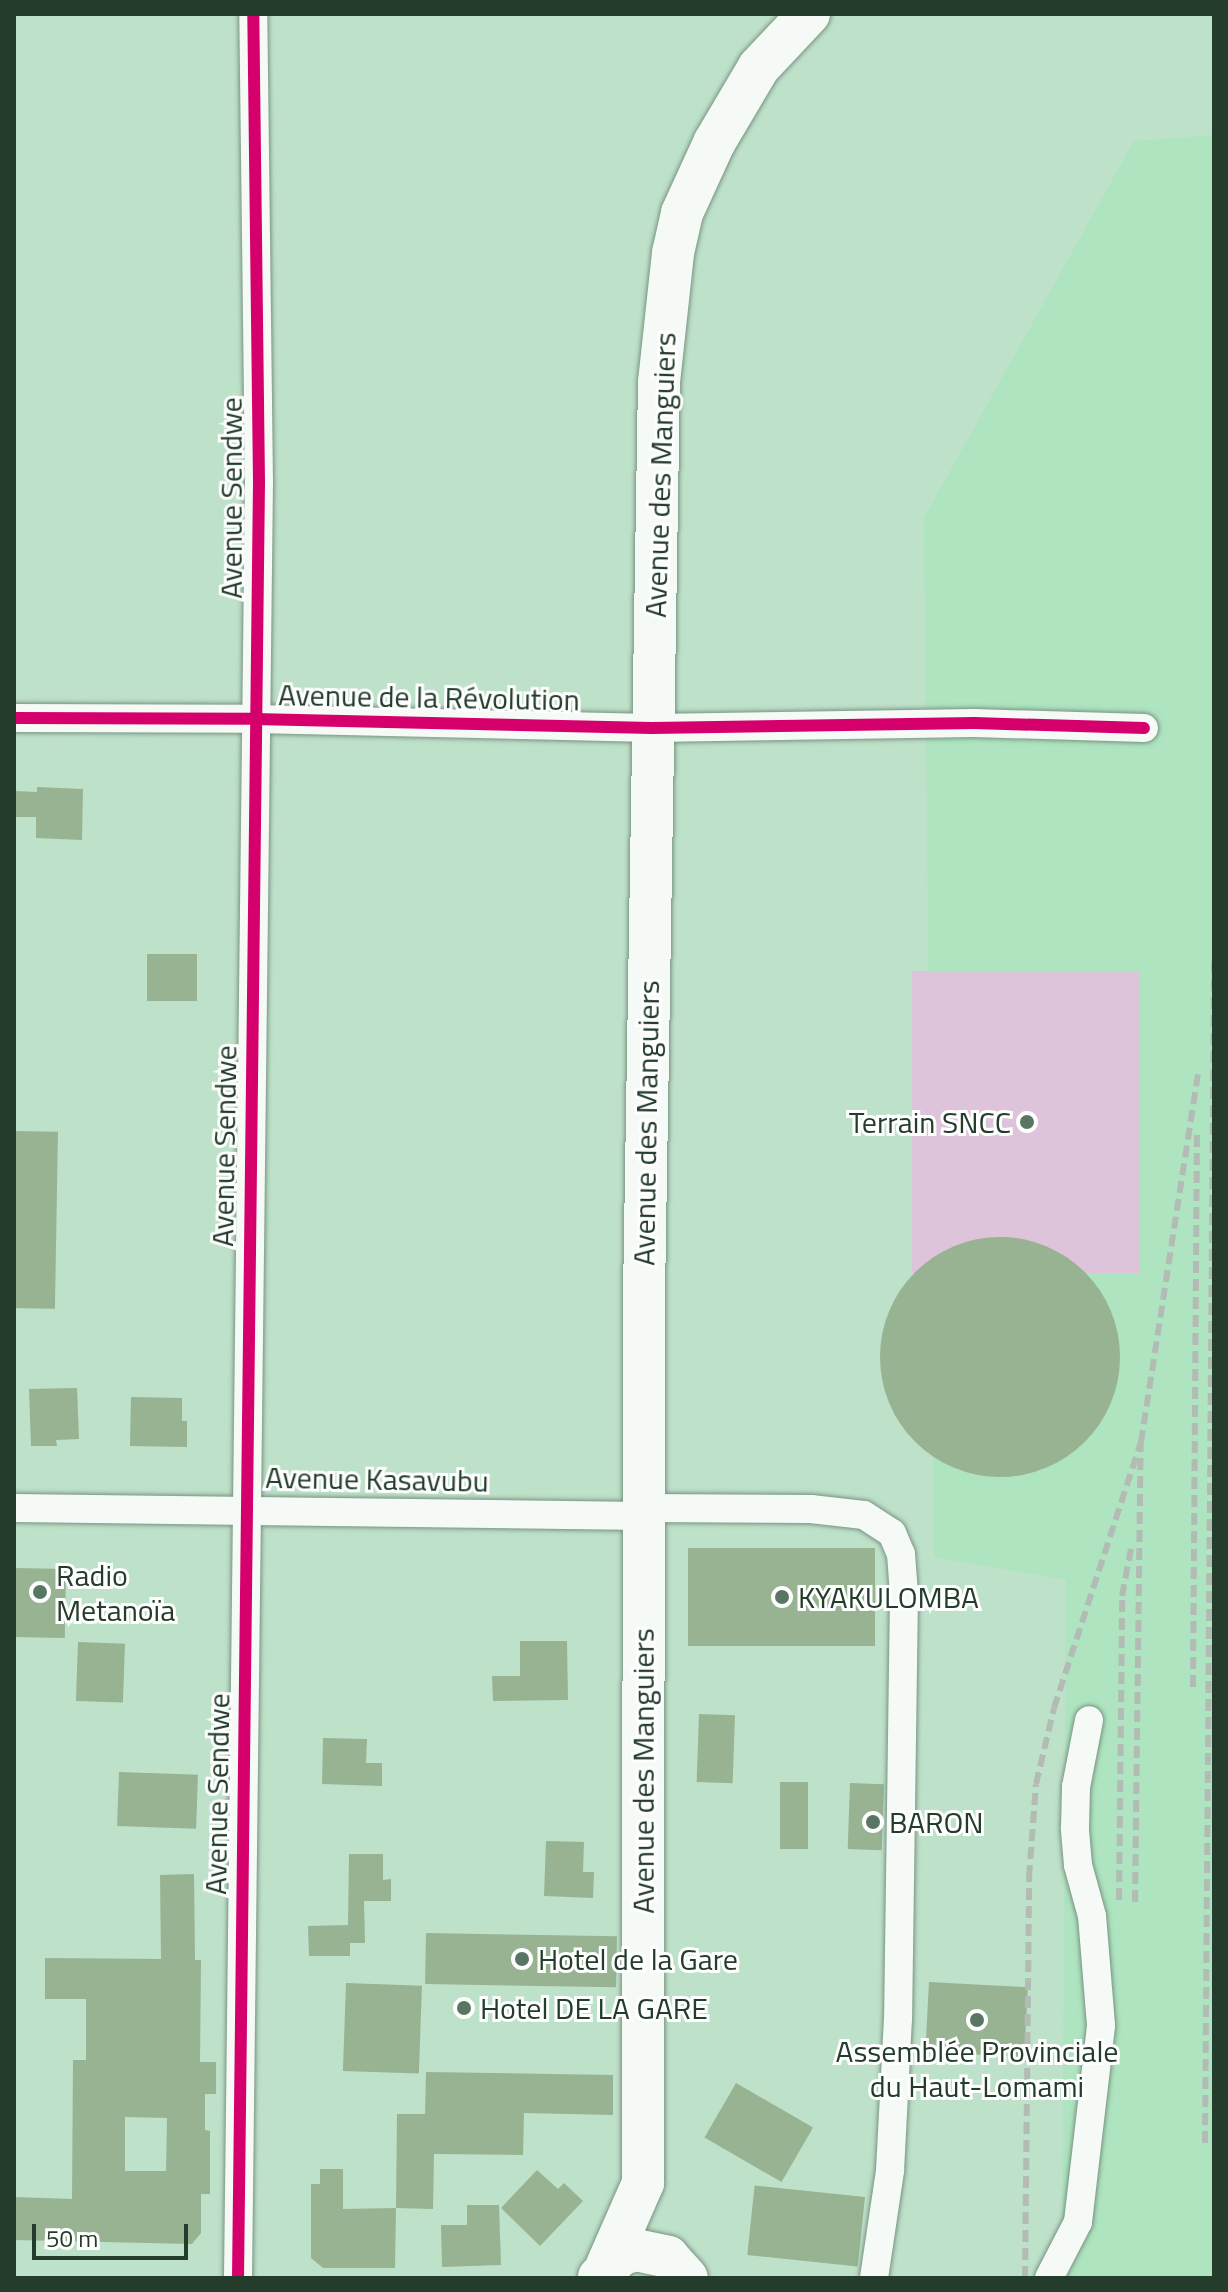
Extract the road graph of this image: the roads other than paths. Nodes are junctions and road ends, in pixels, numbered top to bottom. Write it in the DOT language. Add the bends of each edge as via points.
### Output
graph roads {
  1 [pos="253,14"];
  2 [pos="809,14"];
  3 [pos="14,718"];
  4 [pos="254,719"];
  5 [pos="652,728"];
  6 [pos="1144,728"];
  7 [pos="14,1508"];
  8 [pos="246,1511"];
  9 [pos="643,1512"];
  10 [pos="1089,1720"];
  11 [pos="643,2183"];
  12 [pos="678,2267"];
  13 [pos="603,2271"];
  14 [pos="238,2278"];
  15 [pos="874,2278"];
  16 [pos="1049,2278"];
  1 -- 4 [label="street, Avenue Sendwe" via="259,482"];
  2 -- 5 [label="highway, Avenue des Manguiers" via="759,67 714,143 682,213 673,253 659,382"];
  3 -- 4 [label="street, Avenue de la Révolution"];
  4 -- 5 [label="street, Avenue de la Révolution"];
  4 -- 8 [label="street, Avenue Sendwe"];
  5 -- 6 [label="street, Avenue de la Révolution" via="974,723"];
  5 -- 9 [label="highway, Avenue des Manguiers"];
  7 -- 8 [label="street, Avenue Kasavubu"];
  8 -- 9 [label="street, Avenue Kasavubu"];
  8 -- 14 [label="street, Avenue Sendwe"];
  9 -- 11 [label="highway, Avenue des Manguiers"];
  9 -- 15 [label="street, Avenue Kasavubu" via="811,1509 864,1515 892,1533 901,1554 898,2018 890,2171"];
  10 -- 16 [label="street" via="1076,1787 1075,1828 1078,1865 1092,1916 1101,2025 1078,2222"];
  11 -- 12 [label="highway"];
  11 -- 13 [label="highway, Avenue des Manguiers"];
  12 -- 13 [label="highway" via="653,2250 636,2250"];
}
